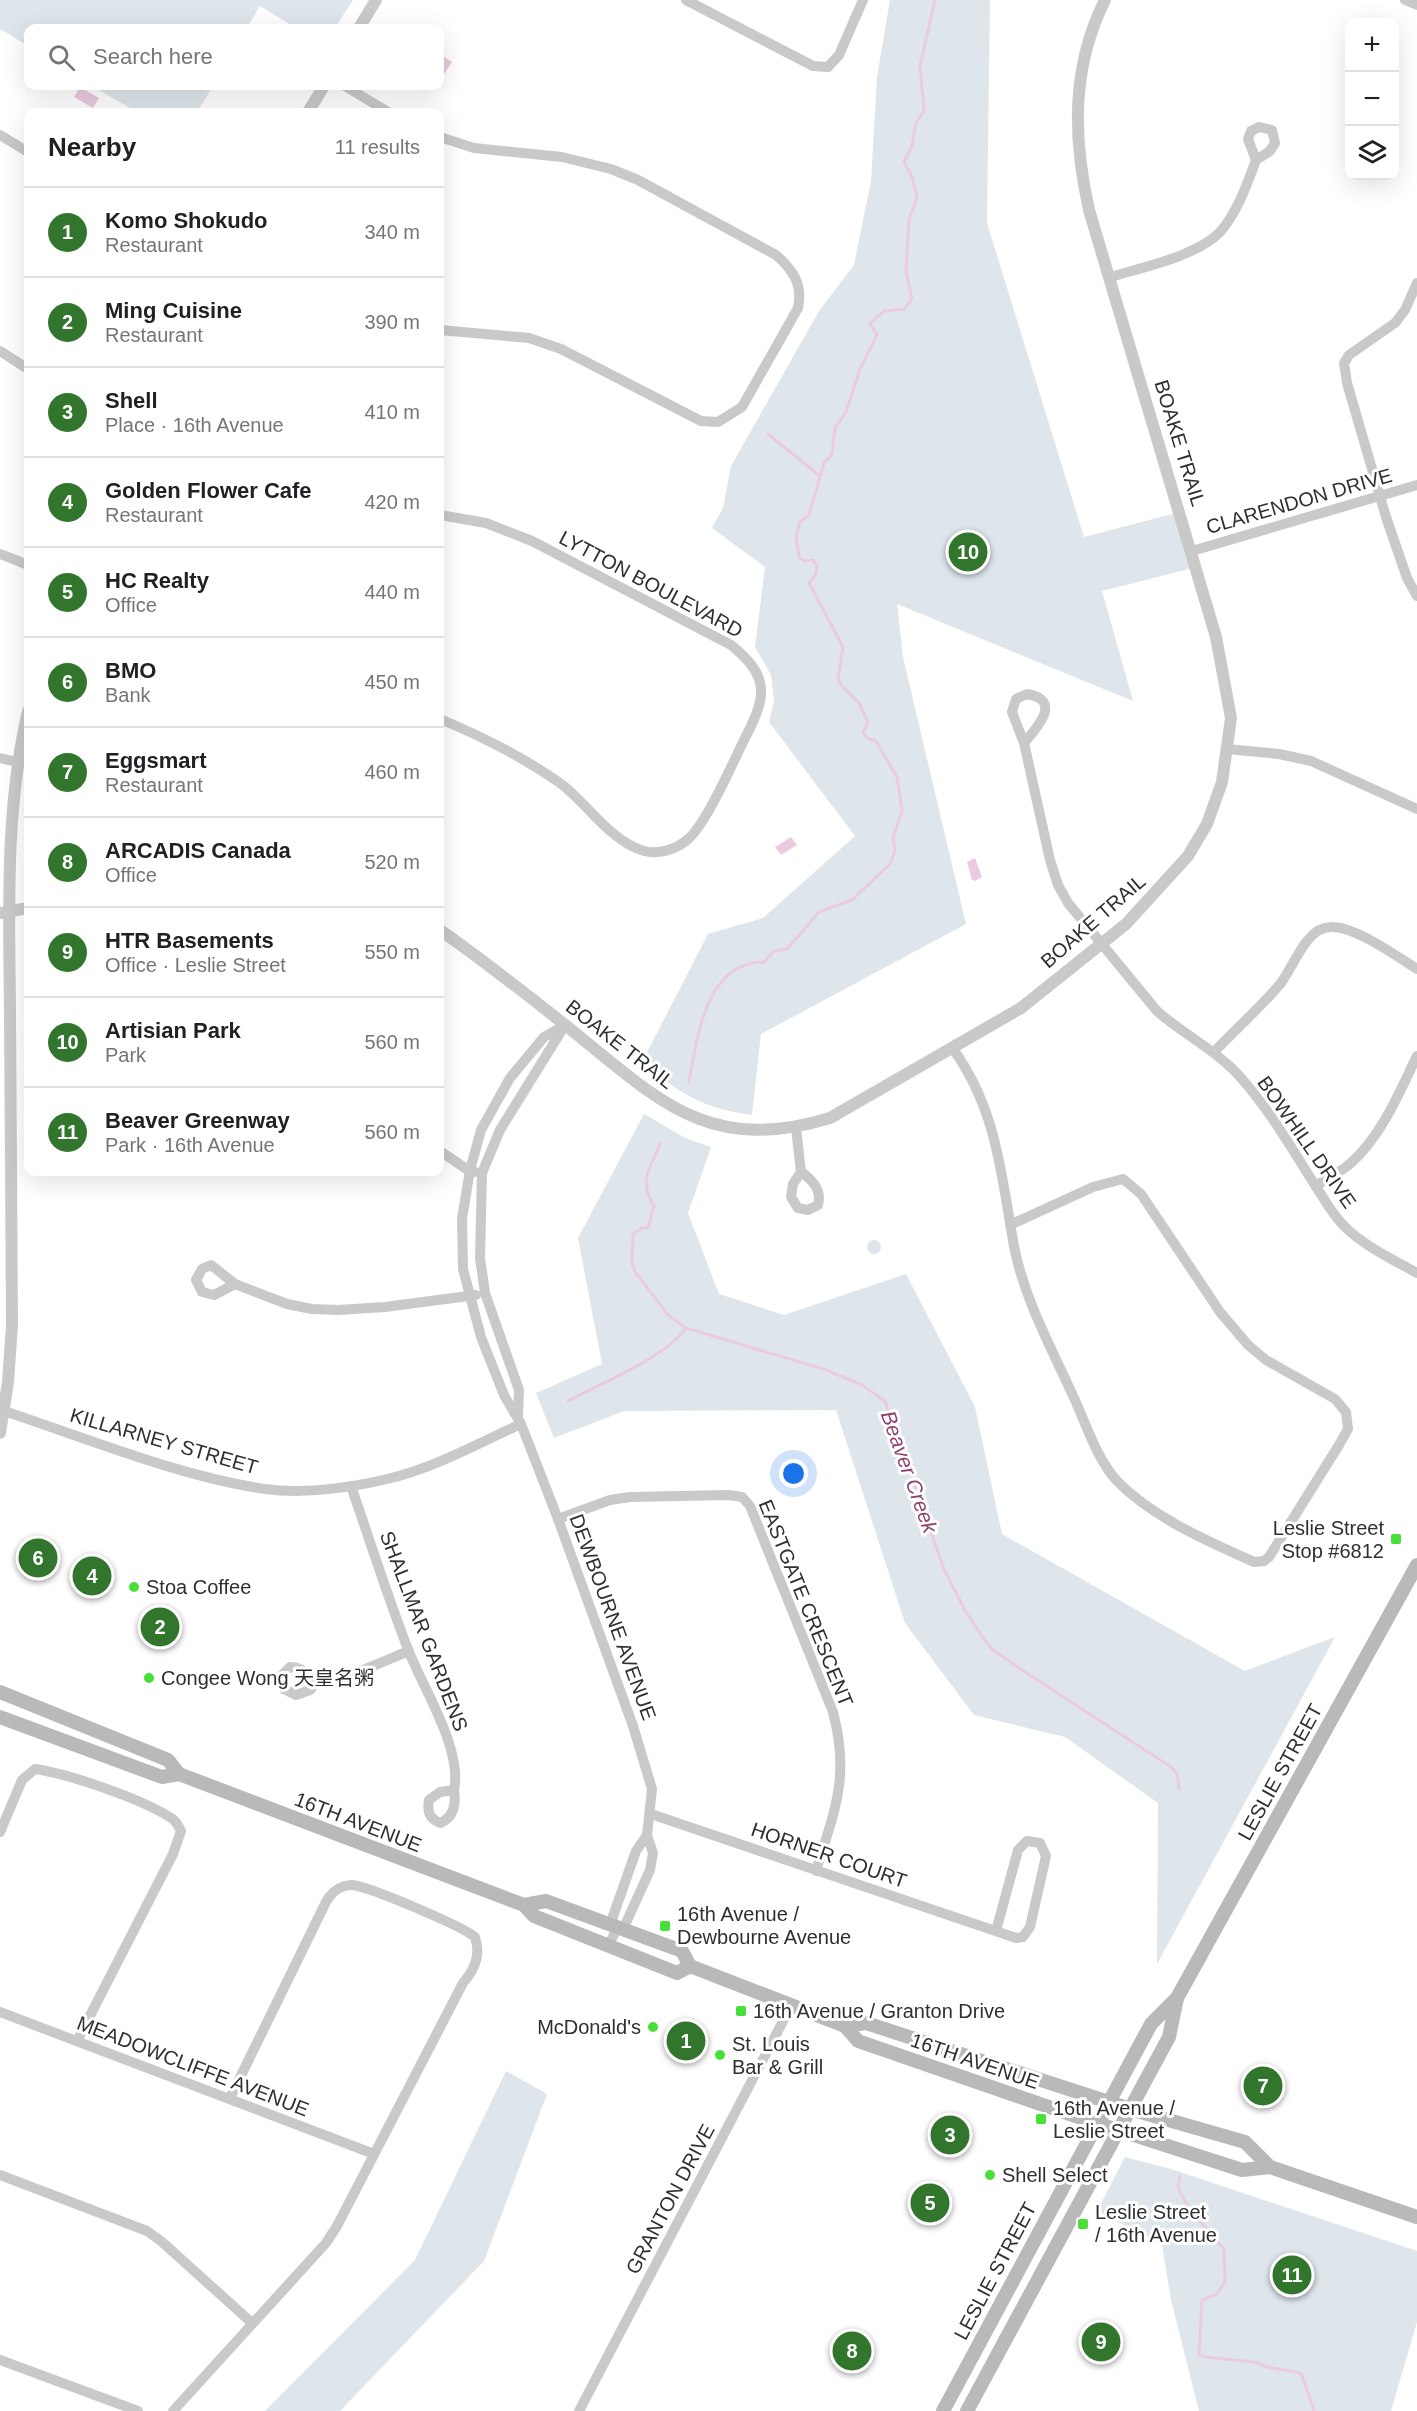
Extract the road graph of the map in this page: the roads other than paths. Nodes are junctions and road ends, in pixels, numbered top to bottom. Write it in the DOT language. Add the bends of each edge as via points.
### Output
graph roads {
  1 [pos="376,0"];
  2 [pos="686,0"];
  3 [pos="863,0"];
  4 [pos="1105,0"];
  5 [pos="1405,0"];
  6 [pos="1417,5"];
  7 [pos="361,24"];
  8 [pos="322,90"];
  9 [pos="352,90"];
  10 [pos="310,108"];
  11 [pos="381,108"];
  12 [pos="0,135"];
  13 [pos="444,138"];
  14 [pos="24,150"];
  15 [pos="1256,160"];
  16 [pos="1111,277"];
  17 [pos="1417,283"];
  18 [pos="444,330"];
  19 [pos="0,351"];
  20 [pos="24,366"];
  21 [pos="1417,485"];
  22 [pos="1380,496"];
  23 [pos="444,516"];
  24 [pos="1192,550"];
  25 [pos="0,554"];
  26 [pos="24,563"];
  27 [pos="1417,596"];
  28 [pos="444,721"];
  29 [pos="24,731"];
  30 [pos="1024,743"];
  31 [pos="1227,749"];
  32 [pos="0,758"];
  33 [pos="18,762"];
  34 [pos="1417,809"];
  35 [pos="24,909"];
  36 [pos="4,913"];
  37 [pos="444,933"];
  38 [pos="1101,943"];
  39 [pos="1417,969"];
  40 [pos="565,1025"];
  41 [pos="953,1049"];
  42 [pos="1214,1052"];
  43 [pos="1417,1056"];
  44 [pos="796,1128"];
  45 [pos="444,1154"];
  46 [pos="470,1170"];
  47 [pos="801,1172"];
  48 [pos="482,1173"];
  49 [pos="1316,1186"];
  50 [pos="1010,1226"];
  51 [pos="1417,1273"];
  52 [pos="6,1277"];
  53 [pos="235,1284"];
  54 [pos="485,1293"];
  55 [pos="471,1296"];
  56 [pos="4,1411"];
  57 [pos="519,1420"];
  58 [pos="0,1433"];
  59 [pos="351,1486"];
  60 [pos="558,1519"];
  61 [pos="1417,1565"];
  62 [pos="409,1651"];
  63 [pos="318,1679"];
  64 [pos="0,1692"];
  65 [pos="0,1717"];
  66 [pos="179,1774"];
  67 [pos="454,1790"];
  68 [pos="651,1814"];
  69 [pos="0,1832"];
  70 [pos="647,1835"];
  71 [pos="816,1871"];
  72 [pos="524,1905"];
  73 [pos="617,1928"];
  74 [pos="996,1931"];
  75 [pos="608,1947"];
  76 [pos="690,1966"];
  77 [pos="1177,1998"];
  78 [pos="792,2004"];
  79 [pos="0,2012"];
  80 [pos="845,2026"];
  81 [pos="77,2041"];
  82 [pos="230,2098"];
  83 [pos="1110,2103"];
  84 [pos="1130,2109"];
  85 [pos="1098,2124"];
  86 [pos="1119,2130"];
  87 [pos="374,2154"];
  88 [pos="1270,2167"];
  89 [pos="0,2175"];
  90 [pos="1417,2217"];
  91 [pos="252,2323"];
  92 [pos="0,2360"];
  93 [pos="138,2411"];
  94 [pos="172,2411"];
  95 [pos="579,2411"];
  96 [pos="943,2411"];
  97 [pos="967,2411"];
  1 -- 7 [label="street"];
  2 -- 3 [label="street" via="813,66 828,67 839,55"];
  4 -- 16 [label="street, BOAKE TRAIL" via="1086,48 1076,122 1087,199"];
  5 -- 6 [label="street"];
  8 -- 10 [label="street"];
  9 -- 11 [label="street"];
  12 -- 14 [label="street"];
  13 -- 18 [label="street" via="474,148 582,161 638,180 776,255 794,273 800,297 790,323 742,407 718,422 701,421 561,349 529,338"];
  15 -- 16 [label="street" via="1235,210 1206,244"];
  16 -- 24 [label="street, BOAKE TRAIL"];
  17 -- 22 [label="street" via="1395,322 1349,354 1344,363"];
  19 -- 20 [label="street"];
  21 -- 22 [label="street, CLARENDON DRIVE"];
  22 -- 24 [label="street, CLARENDON DRIVE"];
  22 -- 27 [label="street" via="1407,578"];
  23 -- 28 [label="street, LYTTON BOULEVARD" via="486,523 532,541 731,645 753,665 763,683 758,712 700,824 685,842 667,851 637,848 558,783 502,748"];
  24 -- 31 [label="street, BOAKE TRAIL" via="1228,690 1231,718"];
  25 -- 26 [label="street"];
  29 -- 33 [label="street"];
  30 -- 38 [label="street, BOWHILL DRIVE" via="1058,885"];
  31 -- 34 [label="street" via="1311,761"];
  31 -- 38 [label="street, BOAKE TRAIL" via="1222,782 1207,824 1188,856 1146,904"];
  32 -- 33 [label="street"];
  33 -- 36 [label="street"];
  35 -- 36 [label="street"];
  36 -- 52 [label="street"];
  37 -- 40 [label="street, BOAKE TRAIL"];
  38 -- 41 [label="street, BOAKE TRAIL" via="1021,1008"];
  38 -- 42 [label="street, BOWHILL DRIVE" via="1157,1011"];
  39 -- 42 [label="street" via="1354,933 1329,926 1318,930 1282,982"];
  40 -- 44 [label="street, BOAKE TRAIL" via="650,1095 684,1114 748,1131"];
  40 -- 46 [label="street, DEWBOURNE AVENUE" via="544,1036 510,1078 481,1130"];
  40 -- 48 [label="street, DEWBOURNE AVENUE" via="500,1130"];
  41 -- 44 [label="street, BOAKE TRAIL" via="830,1118"];
  41 -- 50 [label="street" via="984,1103 991,1124"];
  42 -- 49 [label="street, BOWHILL DRIVE" via="1261,1103"];
  43 -- 49 [label="street" via="1378,1132 1349,1165"];
  44 -- 47 [label="street"];
  45 -- 46 [label="street"];
  46 -- 48 [label="street"];
  46 -- 55 [label="street, DEWBOURNE AVENUE" via="462,1219 463,1269"];
  48 -- 54 [label="street, DEWBOURNE AVENUE" via="480,1258"];
  49 -- 51 [label="street, BOWHILL DRIVE" via="1344,1226"];
  50 -- 50 [label="street" via="1093,1187 1123,1179 1142,1194 1220,1312 1248,1345 1266,1360 1335,1399 1346,1412 1348,1429 1264,1562 1254,1562 1174,1523 1133,1496 1105,1467 1033,1306"];
  52 -- 56 [label="street" via="12,1325"];
  53 -- 55 [label="street" via="287,1304 329,1310"];
  54 -- 55 [label="street"];
  54 -- 57 [label="street, DEWBOURNE AVENUE" via="519,1390"];
  55 -- 57 [label="street, DEWBOURNE AVENUE" via="481,1337 504,1395"];
  56 -- 58 [label="street"];
  56 -- 59 [label="street, KILLARNEY STREET" via="228,1481 267,1489"];
  57 -- 59 [label="street, KILLARNEY STREET" via="419,1470"];
  57 -- 60 [label="street, DEWBOURNE AVENUE"];
  59 -- 62 [label="street, SHALLMAR GARDENS"];
  60 -- 68 [label="street, DEWBOURNE AVENUE" via="642,1753 652,1789"];
  60 -- 71 [label="street, EASTGATE CRESCENT" via="630,1497 728,1495 742,1497 750,1506 833,1712 841,1742 839,1792"];
  61 -- 77 [label="main road, LESLIE STREET"];
  62 -- 63 [label="street" via="338,1677"];
  62 -- 67 [label="street, SHALLMAR GARDENS" via="450,1748 455,1767"];
  64 -- 66 [label="main road, 16TH AVENUE" via="168,1760"];
  65 -- 66 [label="main road, 16TH AVENUE" via="162,1777"];
  66 -- 72 [label="main road, 16TH AVENUE"];
  68 -- 70 [label="street, DEWBOURNE AVENUE"];
  68 -- 71 [label="street, HORNER COURT"];
  69 -- 81 [label="street" via="22,1780 35,1769 60,1772 158,1811 176,1821 181,1831 173,1854"];
  70 -- 73 [label="street, DEWBOURNE AVENUE" via="636,1851 612,1919"];
  70 -- 73 [label="street, DEWBOURNE AVENUE" via="653,1853 650,1870 625,1925"];
  71 -- 74 [label="street, HORNER COURT"];
  72 -- 73 [label="main road, 16TH AVENUE" via="546,1901"];
  72 -- 75 [label="main road, 16TH AVENUE" via="534,1916"];
  73 -- 75 [label="street, DEWBOURNE AVENUE"];
  73 -- 76 [label="main road, 16TH AVENUE" via="683,1952"];
  74 -- 74 [label="street, HORNER COURT" via="1016,1938 1023,1937 1030,1927 1046,1856 1040,1843 1027,1841 1018,1850"];
  75 -- 76 [label="main road, 16TH AVENUE" via="677,1973"];
  76 -- 78 [label="main road, 16TH AVENUE"];
  77 -- 83 [label="main road, LESLIE STREET" via="1151,2024"];
  77 -- 84 [label="main road, LESLIE STREET" via="1169,2037"];
  78 -- 80 [label="main road, 16TH AVENUE"];
  78 -- 95 [label="street, GRANTON DRIVE"];
  79 -- 81 [label="street, MEADOWCLIFFE AVENUE"];
  80 -- 83 [label="main road, 16TH AVENUE" via="866,2023"];
  80 -- 85 [label="main road, 16TH AVENUE" via="858,2041"];
  81 -- 82 [label="street, MEADOWCLIFFE AVENUE"];
  82 -- 87 [label="street, MEADOWCLIFFE AVENUE"];
  82 -- 87 [label="street" via="330,1894 351,1885 376,1894 468,1932 475,1937 478,1948 473,1972 463,1983"];
  83 -- 84 [label="main road, 16TH AVENUE"];
  83 -- 85 [label="main road, LESLIE STREET"];
  84 -- 86 [label="main road, LESLIE STREET"];
  84 -- 88 [label="main road, 16TH AVENUE" via="1245,2142"];
  85 -- 86 [label="main road, 16TH AVENUE"];
  85 -- 96 [label="main road, LESLIE STREET"];
  86 -- 88 [label="main road, 16TH AVENUE" via="1242,2170"];
  86 -- 97 [label="main road, LESLIE STREET"];
  87 -- 91 [label="street" via="326,2243"];
  88 -- 90 [label="main road, 16TH AVENUE"];
  89 -- 91 [label="street" via="147,2231"];
  91 -- 94 [label="street"];
  92 -- 93 [label="street"];
}
